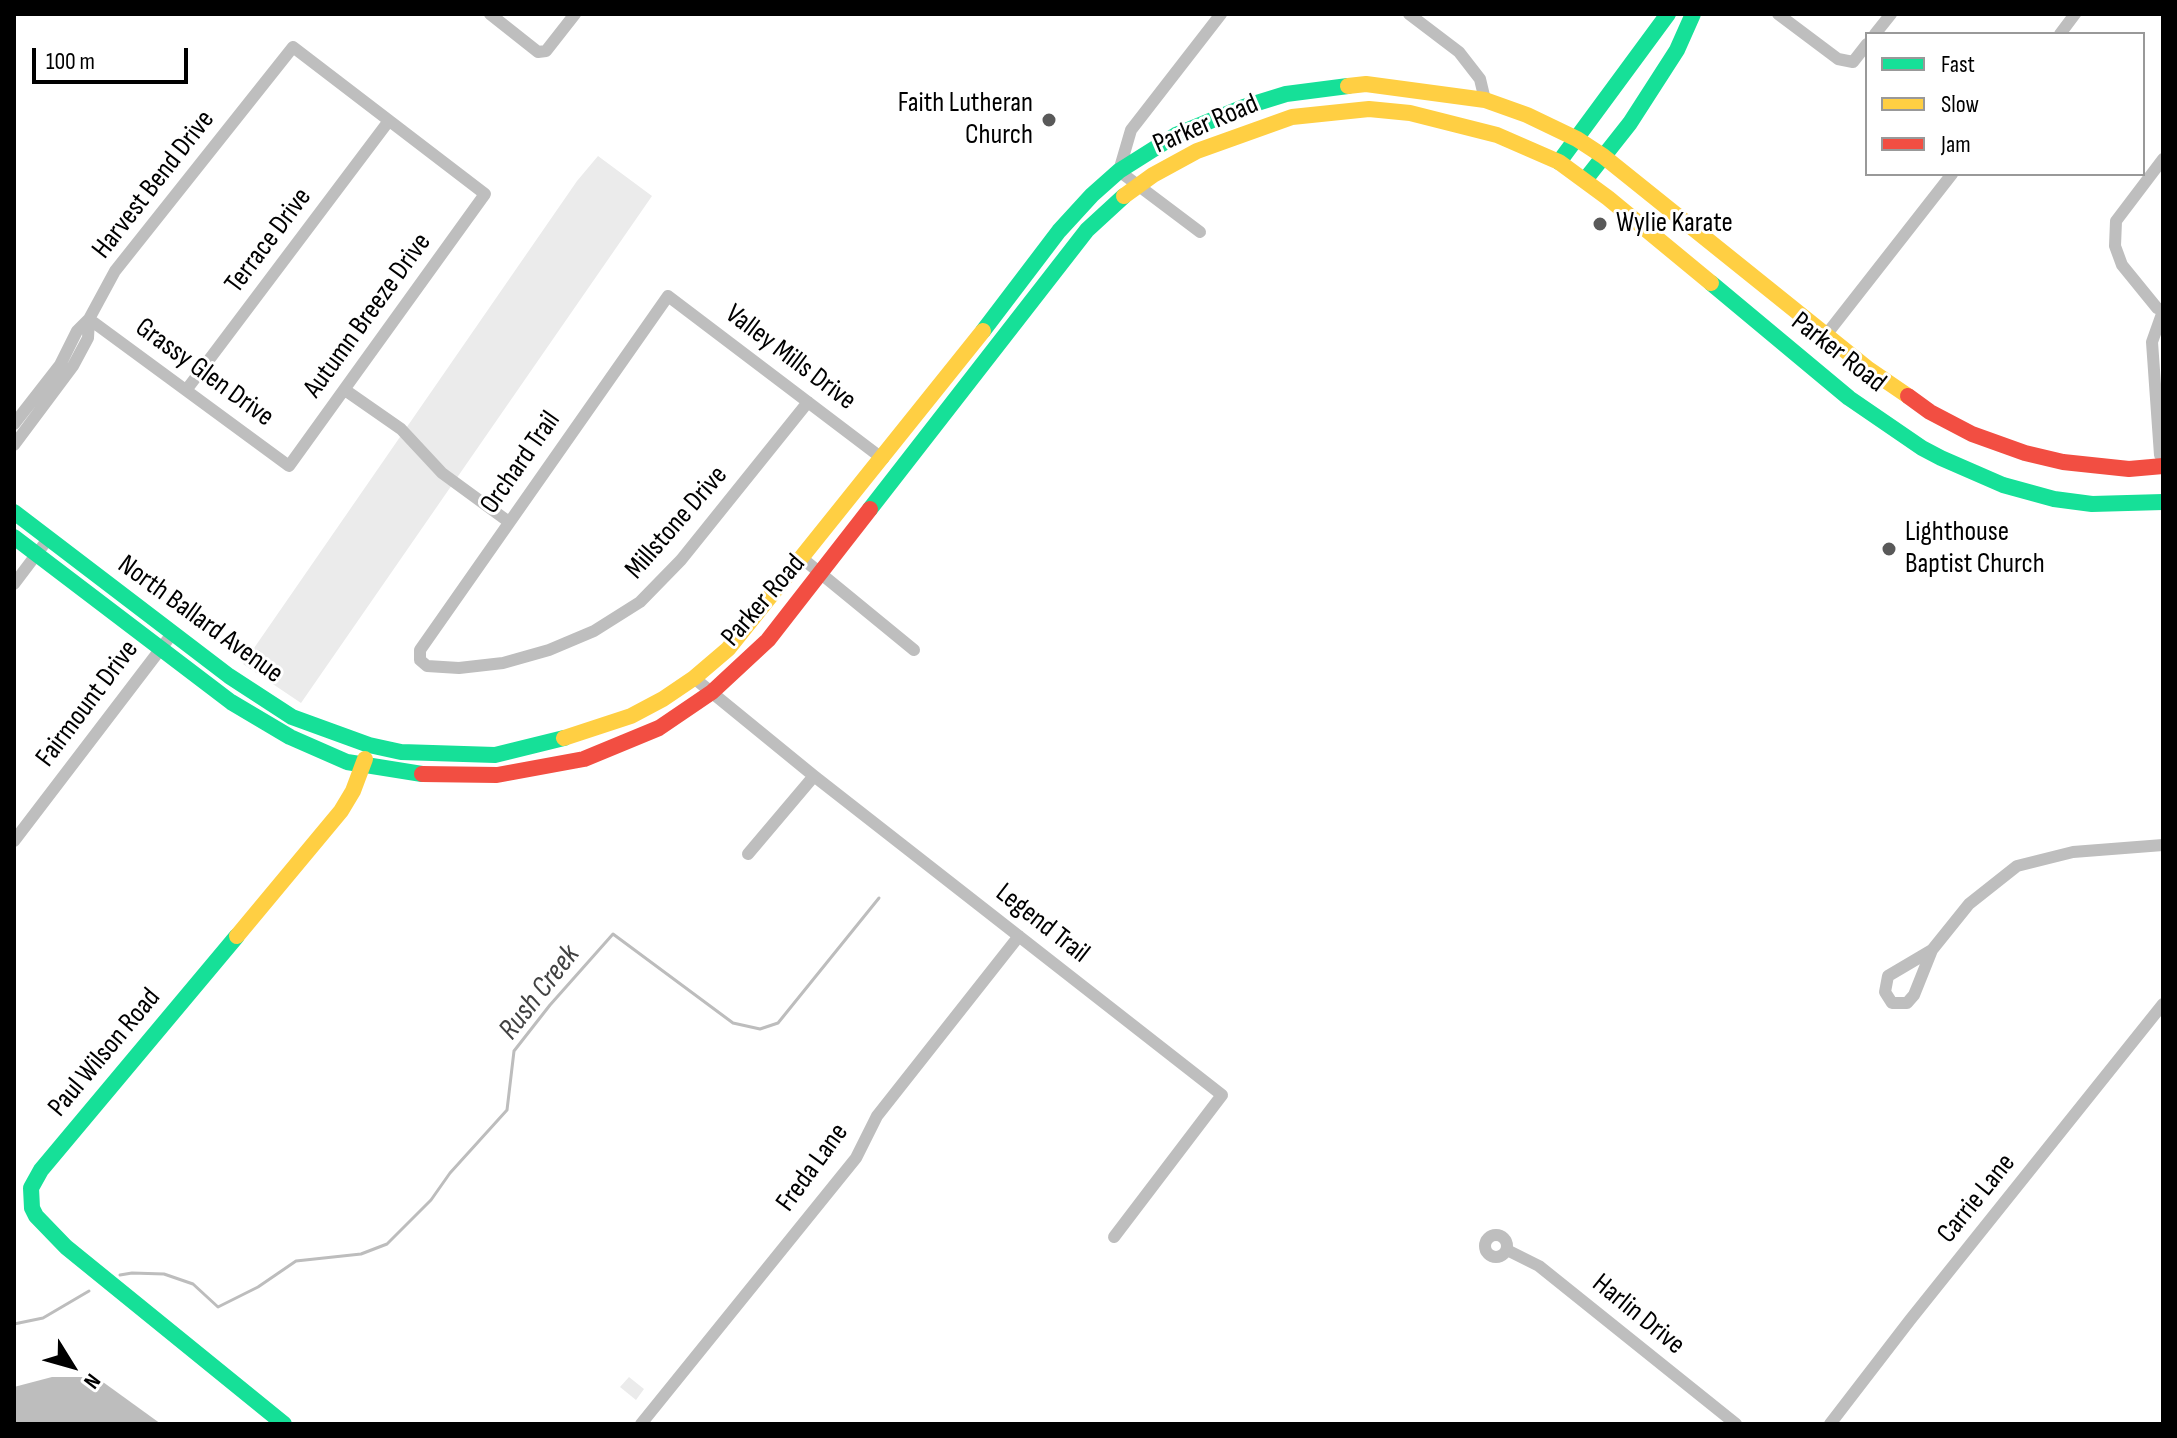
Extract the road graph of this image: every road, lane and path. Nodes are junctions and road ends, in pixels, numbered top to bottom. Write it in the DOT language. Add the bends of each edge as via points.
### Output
graph roads {
  1 [pos="490,14"];
  2 [pos="575,14"];
  3 [pos="1221,14"];
  4 [pos="1409,14"];
  5 [pos="1668,14"];
  6 [pos="1693,14"];
  7 [pos="1778,14"];
  8 [pos="1891,14"];
  9 [pos="2075,14"];
  10 [pos="1877,32"];
  11 [pos="2062,32"];
  12 [pos="1865,47"];
  13 [pos="1485,100"];
  14 [pos="388,122"];
  15 [pos="1577,139"];
  16 [pos="1603,156"];
  17 [pos="2163,159"];
  18 [pos="1559,162"];
  19 [pos="1119,171"];
  20 [pos="1950,176"];
  21 [pos="1585,180"];
  22 [pos="1139,185"];
  23 [pos="1200,232"];
  24 [pos="668,296"];
  25 [pos="2163,311"];
  26 [pos="89,319"];
  27 [pos="1826,335"];
  28 [pos="187,389"];
  29 [pos="345,390"];
  30 [pos="808,402"];
  31 [pos="14,424"];
  32 [pos="14,445"];
  33 [pos="2163,457"];
  34 [pos="883,459"];
  35 [pos="289,466"];
  36 [pos="2163,466"];
  37 [pos="2163,502"];
  38 [pos="14,512"];
  39 [pos="509,522"];
  40 [pos="14,537"];
  41 [pos="48,539"];
  42 [pos="36,554"];
  43 [pos="803,559"];
  44 [pos="822,574"];
  45 [pos="14,584"];
  46 [pos="172,634"];
  47 [pos="161,649"];
  48 [pos="914,650"];
  49 [pos="420,660"];
  50 [pos="694,678"];
  51 [pos="712,692"];
  52 [pos="369,745"];
  53 [pos="363,766"];
  54 [pos="814,776"];
  55 [pos="14,841"];
  56 [pos="2163,845"];
  57 [pos="748,854"];
  58 [pos="1019,936"];
  59 [pos="1932,950"];
  60 [pos="2163,1004"];
  61 [pos="1114,1237"];
  62 [pos="1507,1250"];
  63 [pos="284,1424"];
  64 [pos="641,1424"];
  65 [pos="1736,1424"];
  66 [pos="1830,1424"];
  1 -- 2 [label="street" via="538,52 546,51"];
  3 -- 19 [label="street" via="1131,130"];
  4 -- 13 [label="street" via="1459,52 1480,79"];
  5 -- 15 [label="main road"];
  6 -- 16 [label="main road" via="1677,50"];
  7 -- 12 [label="street" via="1838,59 1853,62"];
  8 -- 10 [label="street"];
  9 -- 11 [label="street"];
  13 -- 15 [label="main road, Parker Road"];
  13 -- 19 [label="main road, Parker Road" via="1366,84 1286,94 1176,135"];
  14 -- 26 [label="street, Harvest Bend Drive" via="293,47 115,271"];
  14 -- 28 [label="street, Terrace Drive"];
  14 -- 29 [label="street, Autumn Breeze Drive" via="485,194"];
  15 -- 16 [label="main road, Parker Road"];
  15 -- 18 [label="main road"];
  16 -- 21 [label="main road"];
  16 -- 27 [label="main road, Parker Road"];
  17 -- 25 [label="street" via="2116,221 2115,246 2122,265"];
  18 -- 21 [label="main road, Parker Road"];
  18 -- 22 [label="main road, Parker Road" via="1497,135 1434,118 1344,110 1292,117 1225,139"];
  19 -- 22 [label="street"];
  19 -- 34 [label="main road, Parker Road" via="1059,231"];
  20 -- 27 [label="street"];
  21 -- 37 [label="main road, Parker Road" via="1849,398 1922,448 2003,485 2054,499"];
  22 -- 23 [label="street"];
  22 -- 44 [label="main road, Parker Road" via="1087,230"];
  24 -- 30 [label="street, Valley Mills Drive"];
  24 -- 39 [label="street, Orchard Trail"];
  25 -- 33 [label="street" via="2152,342"];
  26 -- 28 [label="street, Grassy Glen Drive"];
  26 -- 31 [label="street, Harvest Bend Drive"];
  26 -- 32 [label="street, Harvest Bend Drive" via="88,338 73,366"];
  27 -- 36 [label="main road, Parker Road" via="1930,412 1972,434 2063,462 2129,469"];
  28 -- 35 [label="street, Grassy Glen Drive"];
  29 -- 35 [label="street, Autumn Breeze Drive"];
  29 -- 39 [label="street" via="401,429 442,473"];
  30 -- 34 [label="street, Valley Mills Drive"];
  30 -- 49 [label="street, Millstone Drive" via="681,560 640,602 594,631 503,663 459,668 427,666"];
  34 -- 43 [label="main road, Parker Road"];
  38 -- 41 [label="main road, North Ballard Avenue"];
  39 -- 49 [label="street, Orchard Trail" via="420,650"];
  40 -- 42 [label="main road, North Ballard Avenue"];
  41 -- 42 [label="street"];
  41 -- 46 [label="main road, North Ballard Avenue"];
  42 -- 45 [label="street"];
  42 -- 47 [label="main road, North Ballard Avenue"];
  43 -- 44 [label="street"];
  43 -- 50 [label="main road, Parker Road" via="728,649"];
  44 -- 48 [label="street"];
  44 -- 51 [label="main road, Parker Road" via="768,640"];
  46 -- 47 [label="street, Fairmount Drive"];
  46 -- 52 [label="main road, North Ballard Avenue" via="292,717"];
  47 -- 53 [label="main road, North Ballard Avenue" via="247,712 310,747"];
  47 -- 55 [label="street, Fairmount Drive"];
  50 -- 51 [label="street, Legend Trail"];
  50 -- 52 [label="main road, Parker Road" via="620,720 495,755 435,755"];
  51 -- 53 [label="main road, Parker Road" via="659,728 613,749 544,768 458,776"];
  51 -- 54 [label="street, Legend Trail"];
  52 -- 53 [label="main road, Paul Wilson Road"];
  53 -- 63 [label="main road, Paul Wilson Road" via="341,811 31,1188 32,1208 47,1229"];
  54 -- 57 [label="street"];
  54 -- 58 [label="street, Legend Trail"];
  56 -- 59 [label="street" via="2073,852 2017,866 1969,904"];
  58 -- 61 [label="street, Legend Trail" via="1222,1095"];
  58 -- 64 [label="street, Freda Lane" via="877,1116 856,1158"];
  59 -- 59 [label="street" via="1888,976 1885,992 1892,1003 1907,1003 1914,995"];
  60 -- 66 [label="street, Carrie Lane"];
  62 -- 65 [label="street, Harlin Drive" via="1539,1266"];
}
